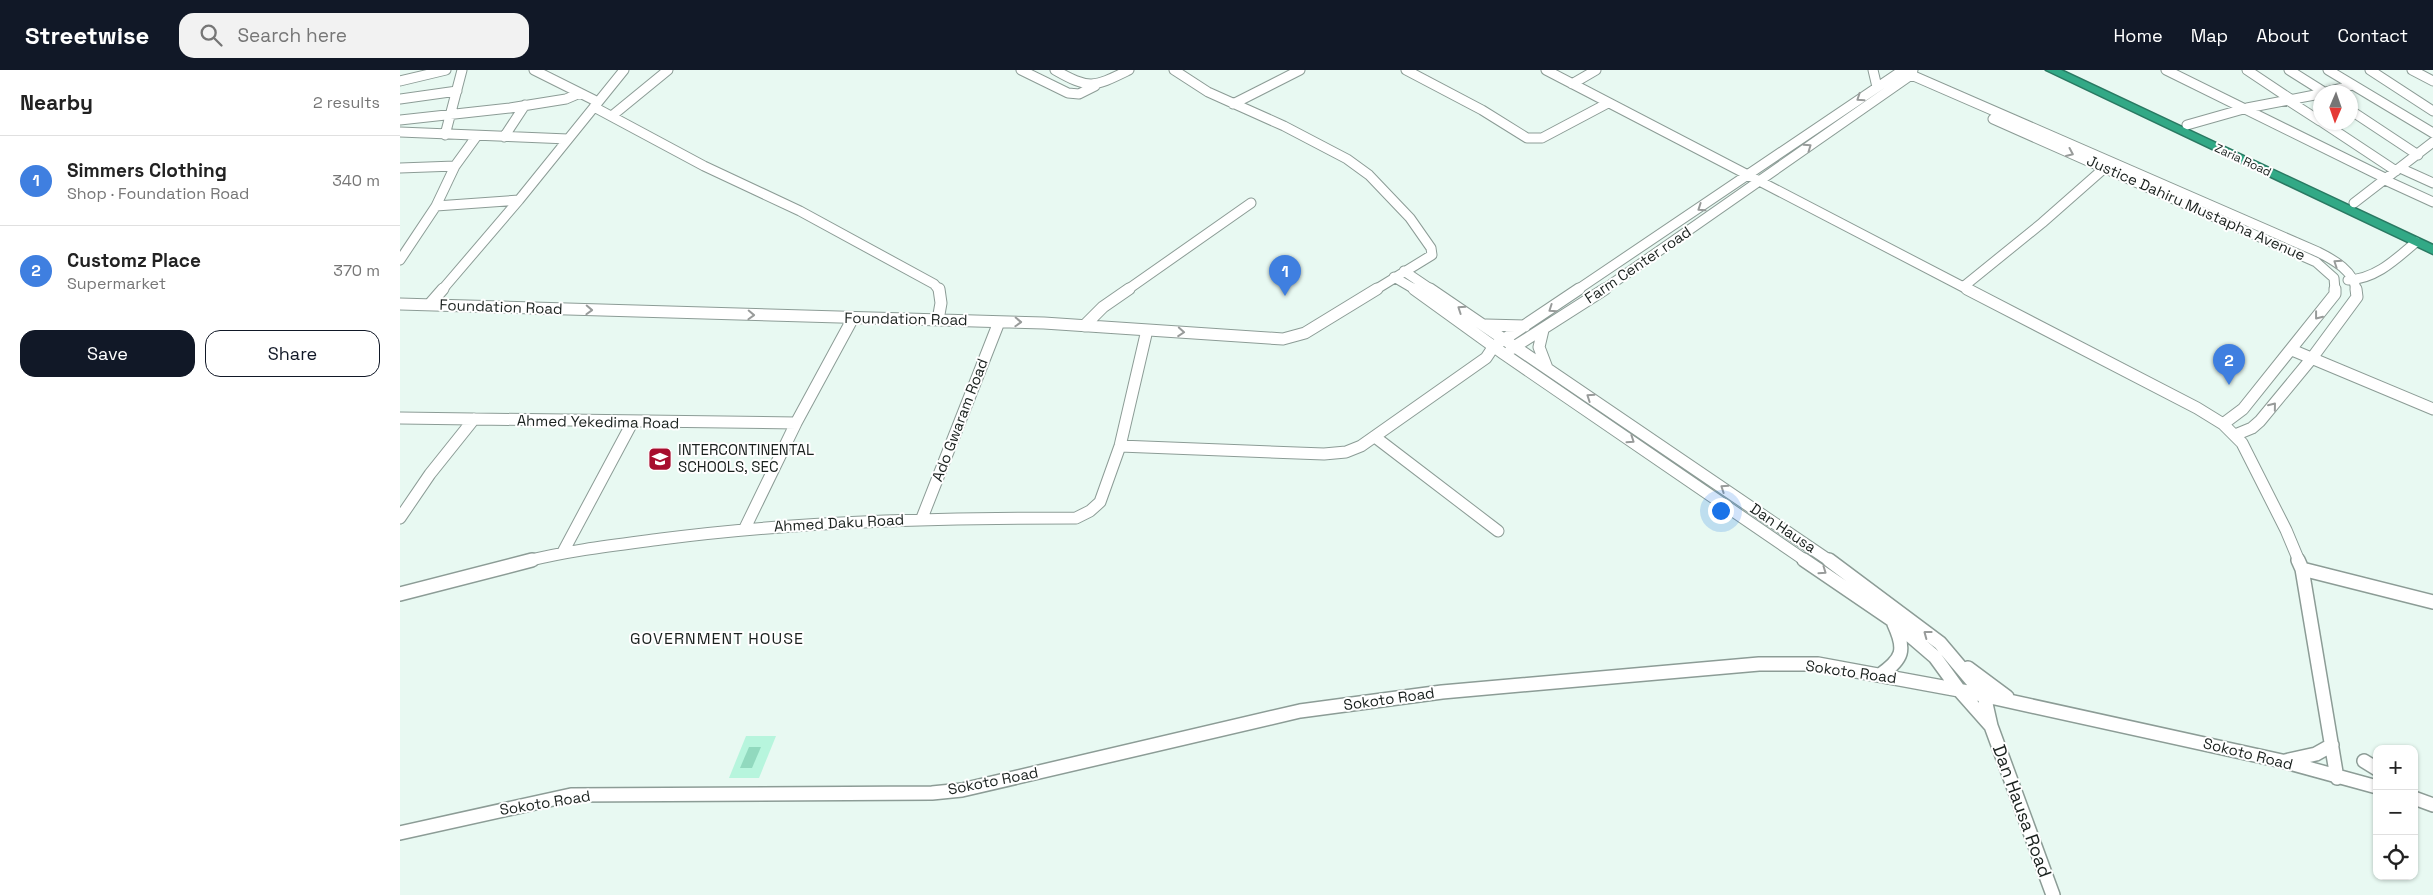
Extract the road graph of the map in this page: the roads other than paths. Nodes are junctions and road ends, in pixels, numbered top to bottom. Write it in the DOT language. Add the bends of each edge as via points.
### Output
graph roads {
  1 [pos="446,70"];
  2 [pos="462,70"];
  3 [pos="534,70"];
  4 [pos="624,70"];
  5 [pos="668,70"];
  6 [pos="1021,70"];
  7 [pos="1055,70"];
  8 [pos="1129,70"];
  9 [pos="1174,70"];
  10 [pos="1300,70"];
  11 [pos="1406,70"];
  12 [pos="1546,70"];
  13 [pos="1596,70"];
  14 [pos="1873,70"];
  15 [pos="1881,70"];
  16 [pos="2052,70"];
  17 [pos="2068,70"];
  18 [pos="2166,70"];
  19 [pos="2247,70"];
  20 [pos="2328,70"];
  21 [pos="2370,70"];
  22 [pos="2412,70"];
  23 [pos="2294,71"];
  24 [pos="1904,73"];
  25 [pos="412,79"];
  26 [pos="400,81"];
  27 [pos="2433,81"];
  28 [pos="1572,84"];
  29 [pos="2315,85"];
  30 [pos="2354,85"];
  31 [pos="1095,86"];
  32 [pos="1877,87"];
  33 [pos="2358,87"];
  34 [pos="400,89"];
  35 [pos="457,91"];
  36 [pos="580,93"];
  37 [pos="2313,95"];
  38 [pos="400,98"];
  39 [pos="2290,100"];
  40 [pos="1608,103"];
  41 [pos="1233,104"];
  42 [pos="525,105"];
  43 [pos="596,105"];
  44 [pos="2246,108"];
  45 [pos="2433,111"];
  46 [pos="451,115"];
  47 [pos="613,115"];
  48 [pos="2358,115"];
  49 [pos="2313,116"];
  50 [pos="400,120"];
  51 [pos="2187,126"];
  52 [pos="2334,130"];
  53 [pos="400,132"];
  54 [pos="2433,133"];
  55 [pos="445,135"];
  56 [pos="476,137"];
  57 [pos="504,137"];
  58 [pos="568,139"];
  59 [pos="2433,142"];
  60 [pos="2418,154"];
  61 [pos="1720,161"];
  62 [pos="2108,165"];
  63 [pos="455,166"];
  64 [pos="400,168"];
  65 [pos="2398,170"];
  66 [pos="1746,175"];
  67 [pos="2386,179"];
  68 [pos="1760,182"];
  69 [pos="2433,183"];
  70 [pos="1729,189"];
  71 [pos="1745,192"];
  72 [pos="1789,197"];
  73 [pos="519,200"];
  74 [pos="2433,202"];
  75 [pos="1250,203"];
  76 [pos="2354,203"];
  77 [pos="436,206"];
  78 [pos="2416,242"];
  79 [pos="2433,242"];
  80 [pos="2433,250"];
  81 [pos="400,260"];
  82 [pos="1426,260"];
  83 [pos="1404,272"];
  84 [pos="1394,277"];
  85 [pos="2334,278"];
  86 [pos="2355,280"];
  87 [pos="1425,284"];
  88 [pos="1963,287"];
  89 [pos="400,304"];
  90 [pos="429,305"];
  91 [pos="853,318"];
  92 [pos="938,320"];
  93 [pos="999,322"];
  94 [pos="1484,324"];
  95 [pos="1084,326"];
  96 [pos="1526,326"];
  97 [pos="1147,330"];
  98 [pos="1542,330"];
  99 [pos="1505,339"];
  100 [pos="1516,346"];
  101 [pos="1499,350"];
  102 [pos="2292,350"];
  103 [pos="2312,358"];
  104 [pos="1547,368"];
  105 [pos="2433,409"];
  106 [pos="400,418"];
  107 [pos="474,419"];
  108 [pos="632,423"];
  109 [pos="796,423"];
  110 [pos="2223,424"];
  111 [pos="2235,434"];
  112 [pos="1375,437"];
  113 [pos="1120,446"];
  114 [pos="400,518"];
  115 [pos="922,518"];
  116 [pos="745,528"];
  117 [pos="1498,531"];
  118 [pos="564,552"];
  119 [pos="2302,569"];
  120 [pos="400,594"];
  121 [pos="2433,602"];
  122 [pos="1892,620"];
  123 [pos="1949,654"];
  124 [pos="1880,675"];
  125 [pos="1959,690"];
  126 [pos="1984,695"];
  127 [pos="2015,702"];
  128 [pos="1991,726"];
  129 [pos="2332,745"];
  130 [pos="2282,761"];
  131 [pos="2364,761"];
  132 [pos="2373,767"];
  133 [pos="2337,778"];
  134 [pos="2373,786"];
  135 [pos="400,834"];
  136 [pos="2053,895"];
  1 -- 25 [label="street"];
  2 -- 35 [label="street"];
  3 -- 36 [label="street"];
  4 -- 43 [label="street"];
  5 -- 47 [label="street"];
  6 -- 31 [label="street" via="1068,93 1079,94"];
  7 -- 31 [label="street" via="1078,83"];
  8 -- 31 [label="street"];
  9 -- 41 [label="street"];
  10 -- 41 [label="street"];
  11 -- 40 [label="street" via="1534,140"];
  12 -- 28 [label="street"];
  13 -- 28 [label="street"];
  14 -- 32 [label="street"];
  15 -- 24 [label="street"];
  16 -- 78 [label="highway, Zaria Road"];
  17 -- 51 [label="highway, Zaria Road"];
  18 -- 44 [label="street"];
  19 -- 39 [label="street"];
  20 -- 30 [label="street"];
  21 -- 45 [label="street"];
  22 -- 27 [label="street"];
  23 -- 29 [label="street"];
  24 -- 32 [label="street"];
  24 -- 62 [label="street"];
  68 -- 24 [label="street, Farm Center road, one-way"];
  25 -- 26 [label="street"];
  25 -- 34 [label="street"];
  28 -- 40 [label="street"];
  32 -- 66 [label="street, one-way"];
  33 -- 54 [label="street"];
  35 -- 38 [label="street"];
  35 -- 46 [label="street"];
  36 -- 42 [label="street" via="566,99"];
  36 -- 43 [label="street"];
  37 -- 39 [label="street"];
  39 -- 44 [label="street"];
  39 -- 49 [label="street"];
  40 -- 61 [label="street"];
  41 -- 82 [label="street" via="1323,146 1370,175 1410,218 1431,248 1432,255"];
  42 -- 46 [label="street"];
  42 -- 57 [label="street"];
  43 -- 47 [label="street"];
  43 -- 58 [label="street"];
  44 -- 51 [label="street"];
  44 -- 67 [label="street"];
  46 -- 50 [label="street"];
  46 -- 55 [label="street"];
  47 -- 92 [label="street" via="704,166 800,211 934,284 939,290 941,303"];
  48 -- 60 [label="street"];
  51 -- 76 [label="highway, Zaria Road"];
  52 -- 65 [label="street"];
  53 -- 55 [label="street"];
  55 -- 56 [label="street"];
  56 -- 57 [label="street"];
  56 -- 63 [label="street"];
  57 -- 58 [label="street"];
  58 -- 73 [label="street"];
  59 -- 60 [label="street"];
  60 -- 65 [label="street"];
  61 -- 66 [label="street"];
  61 -- 70 [label="street" via="1730,171"];
  62 -- 85 [label="street, Justice Dahiru Mustapha Avenue" via="2309,258"];
  86 -- 62 [label="street, one-way" via="2344,268 2299,243"];
  62 -- 88 [label="street"];
  63 -- 64 [label="street"];
  63 -- 77 [label="street"];
  65 -- 67 [label="street"];
  65 -- 69 [label="street"];
  66 -- 68 [label="street"];
  66 -- 70 [label="street"];
  67 -- 74 [label="street"];
  67 -- 76 [label="street"];
  68 -- 71 [label="street, Farm Center road"];
  68 -- 72 [label="street"];
  70 -- 96 [label="street, one-way"];
  71 -- 72 [label="street"];
  71 -- 98 [label="street, Farm Center road"];
  72 -- 88 [label="street"];
  73 -- 77 [label="street"];
  73 -- 90 [label="street"];
  75 -- 95 [label="street" via="1103,307"];
  76 -- 79 [label="highway, Zaria Road"];
  77 -- 81 [label="street"];
  78 -- 80 [label="highway, Zaria Road"];
  78 -- 86 [label="street" via="2386,267"];
  82 -- 83 [label="street, Foundation Road"];
  82 -- 87 [label="street" via="1422,270"];
  83 -- 84 [label="street, Foundation Road"];
  83 -- 87 [label="street, Dan Hausa"];
  97 -- 84 [label="street, Foundation Road, one-way" via="1291,338 1305,333"];
  84 -- 101 [label="street, Dan Hausa"];
  85 -- 86 [label="street"];
  85 -- 102 [label="street, one-way" via="2335,294"];
  86 -- 103 [label="street" via="2357,297"];
  94 -- 87 [label="street, Dan Hausa, one-way"];
  88 -- 110 [label="street"];
  89 -- 90 [label="street, Foundation Road"];
  90 -- 91 [label="street, Foundation Road, one-way"];
  91 -- 92 [label="street, Foundation Road"];
  91 -- 109 [label="street"];
  92 -- 93 [label="street, Foundation Road"];
  93 -- 95 [label="street, Foundation Road, one-way"];
  93 -- 115 [label="street, Ado Gwaram Road"];
  94 -- 96 [label="street"];
  94 -- 99 [label="street, Dan Hausa"];
  95 -- 97 [label="street, Foundation Road"];
  96 -- 99 [label="street"];
  97 -- 113 [label="street, Ahmed Daku Road"];
  98 -- 100 [label="street, Farm Center road"];
  98 -- 104 [label="street" via="1540,346"];
  99 -- 100 [label="street, Dan Hausa"];
  99 -- 101 [label="street"];
  100 -- 101 [label="street, Farm Center road"];
  100 -- 104 [label="street, Dan Hausa"];
  101 -- 112 [label="street"];
  101 -- 122 [label="street, Dan Hausa, one-way"];
  102 -- 103 [label="street"];
  102 -- 110 [label="street" via="2243,409"];
  103 -- 105 [label="street"];
  111 -- 103 [label="street, one-way" via="2252,428 2260,421"];
  123 -- 104 [label="street, Dan Hausa, one-way" via="1940,643 1833,562"];
  106 -- 107 [label="street, Ahmed Yekedima Road"];
  107 -- 108 [label="street, Ahmed Yekedima Road"];
  107 -- 114 [label="street"];
  108 -- 109 [label="street, Ahmed Yekedima Road"];
  108 -- 118 [label="street"];
  109 -- 116 [label="street"];
  110 -- 111 [label="street"];
  111 -- 119 [label="street" via="2260,478"];
  112 -- 113 [label="street" via="1346,452 1324,454"];
  112 -- 117 [label="street"];
  113 -- 115 [label="street, Ahmed Daku Road" via="1100,502 1076,518"];
  115 -- 116 [label="street, Ahmed Daku Road"];
  116 -- 118 [label="street, Ahmed Daku Road"];
  118 -- 120 [label="street, Ahmed Daku Road"];
  119 -- 121 [label="street"];
  119 -- 129 [label="street"];
  122 -- 124 [label="street" via="1903,647 1901,657"];
  122 -- 125 [label="street, Dan Hausa" via="1935,657"];
  123 -- 126 [label="street, Dan Hausa"];
  123 -- 127 [label="street"];
  124 -- 125 [label="street, Sokoto Road"];
  124 -- 135 [label="street, Sokoto Road" via="1818,664 1730,665 1442,692 1300,711 962,790 932,793 571,795"];
  125 -- 126 [label="street, Sokoto Road"];
  125 -- 128 [label="street, Dan Hausa"];
  126 -- 127 [label="street, Sokoto Road"];
  126 -- 128 [label="street"];
  127 -- 130 [label="street, Sokoto Road"];
  128 -- 136 [label="street, Dan Hausa Road"];
  129 -- 130 [label="street" via="2316,754"];
  129 -- 133 [label="street"];
  130 -- 133 [label="street, Sokoto Road"];
  131 -- 132 [label="street"];
  133 -- 134 [label="street, Sokoto Road"];
}
